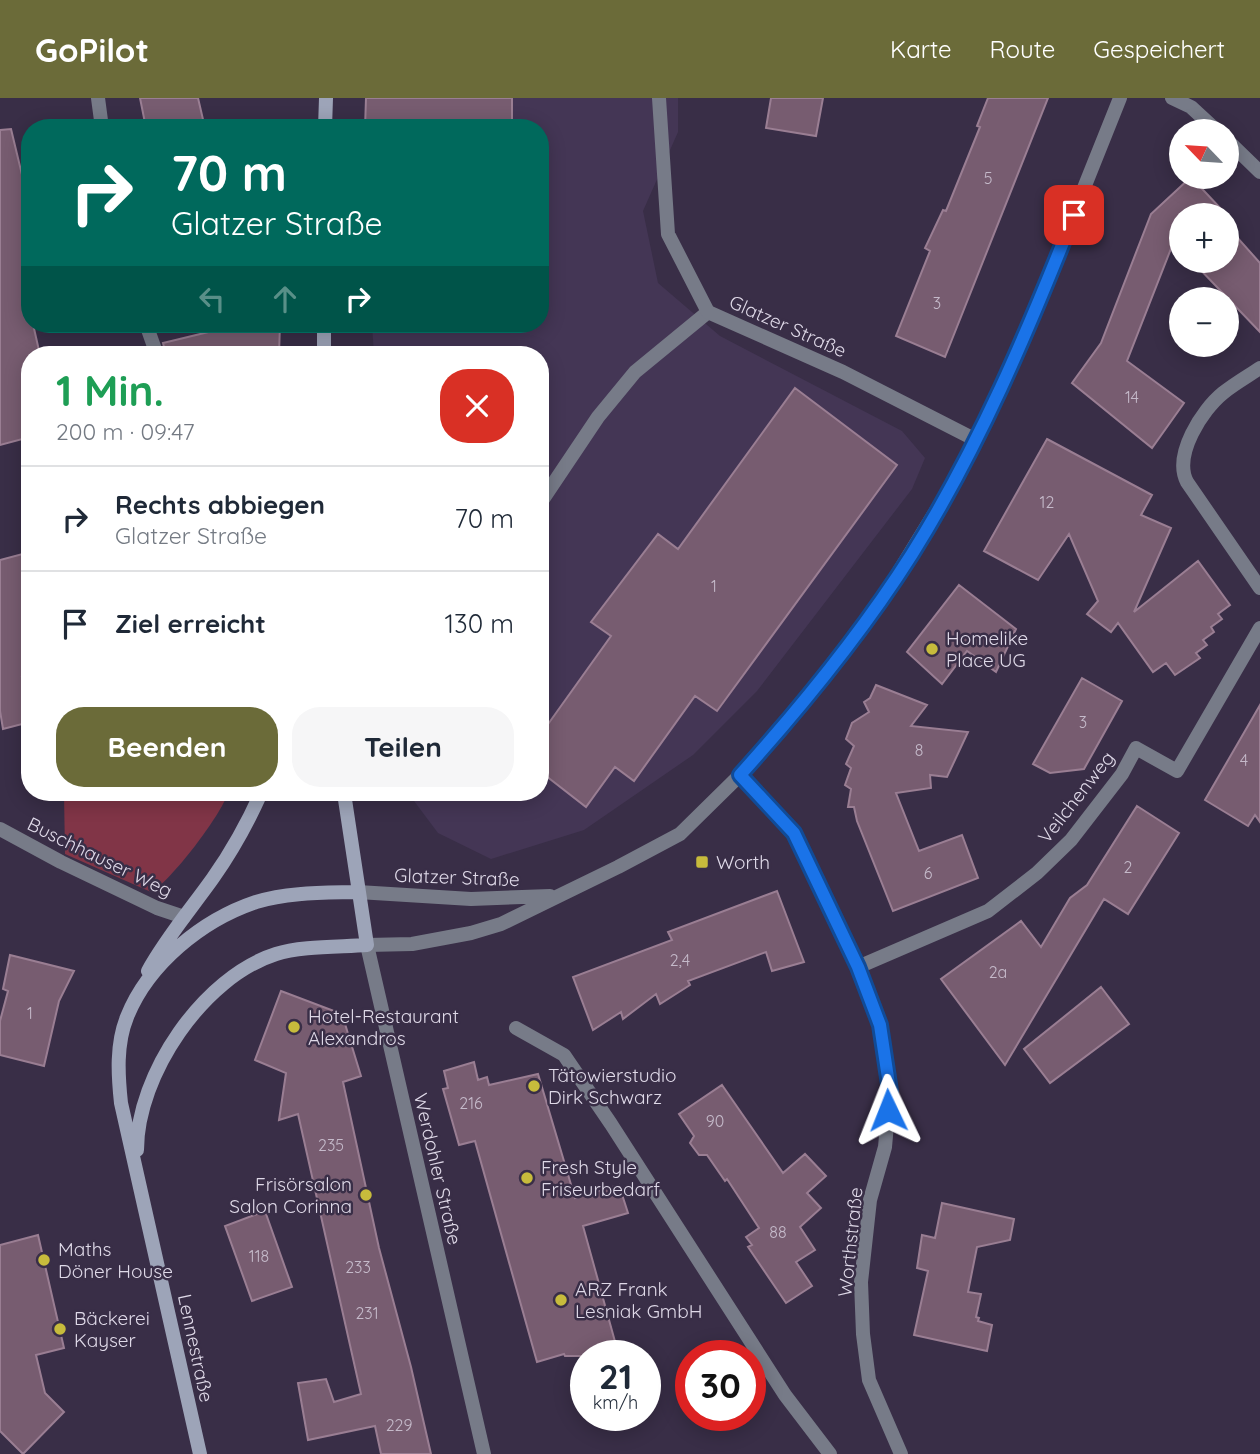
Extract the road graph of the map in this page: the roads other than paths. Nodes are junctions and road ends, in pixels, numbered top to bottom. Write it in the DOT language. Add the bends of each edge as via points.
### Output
graph roads {
  1 [pos="98,98"];
  2 [pos="326,98"];
  3 [pos="659,98"];
  4 [pos="1120,98"];
  5 [pos="1172,98"];
  6 [pos="101,119"];
  7 [pos="325,119"];
  8 [pos="1204,119"];
  9 [pos="1239,152"];
  10 [pos="1260,172"];
  11 [pos="708,312"];
  12 [pos="1260,368"];
  13 [pos="976,440"];
  14 [pos="549,490"];
  15 [pos="1260,588"];
  16 [pos="1260,628"];
  17 [pos="740,775"];
  18 [pos="257,801"];
  19 [pos="345,801"];
  20 [pos="0,829"];
  21 [pos="358,892"];
  22 [pos="555,896"];
  23 [pos="184,917"];
  24 [pos="367,945"];
  25 [pos="858,967"];
  26 [pos="126,1018"];
  27 [pos="516,1028"];
  28 [pos="136,1169"];
  29 [pos="200,1454"];
  30 [pos="484,1454"];
  31 [pos="830,1454"];
  32 [pos="901,1454"];
  1 -- 6 [label="street"];
  2 -- 7 [label="main road"];
  3 -- 11 [label="street, Glatzer Straße" via="668,234"];
  4 -- 13 [label="street, Glatzer Straße" via="1054,266"];
  5 -- 8 [label="street"];
  9 -- 10 [label="street"];
  11 -- 13 [label="street, Glatzer Straße" via="843,372"];
  11 -- 14 [label="street" via="635,372"];
  12 -- 15 [label="street" via="1208,408 1188,444 1183,470"];
  13 -- 17 [label="street, Glatzer Straße" via="887,591 824,678"];
  16 -- 25 [label="street, Veilchenweg" via="1177,771 1136,748 1122,774 1071,840 1037,873 988,911"];
  17 -- 22 [label="street, Glatzer Straße" via="680,834"];
  17 -- 25 [label="street, Worthstraße" via="794,833"];
  18 -- 23 [label="main road" via="228,856"];
  19 -- 21 [label="main road, Werdohler Straße"];
  20 -- 23 [label="street, Buschhauser Weg" via="157,908"];
  21 -- 22 [label="street, Glatzer Straße" via="511,900"];
  21 -- 24 [label="main road, Werdohler Straße"];
  21 -- 26 [label="main road, Lennestraße" via="281,896 256,902 210,924 155,972"];
  22 -- 24 [label="street, Glatzer Straße" via="471,933 412,944"];
  23 -- 26 [label="main road" via="155,958"];
  24 -- 28 [label="main road, Lennestraße" via="276,954 250,967 204,1002 173,1041 153,1078 137,1138"];
  24 -- 30 [label="street, Werdohler Straße"];
  25 -- 32 [label="street, Worthstraße" via="880,1025 890,1091 885,1147 870,1200 861,1282 863,1334 869,1380"];
  26 -- 28 [label="main road, Lennestraße" via="119,1082"];
  27 -- 31 [label="street" via="564,1055 785,1395"];
  28 -- 29 [label="main road, Lennestraße"];
}
